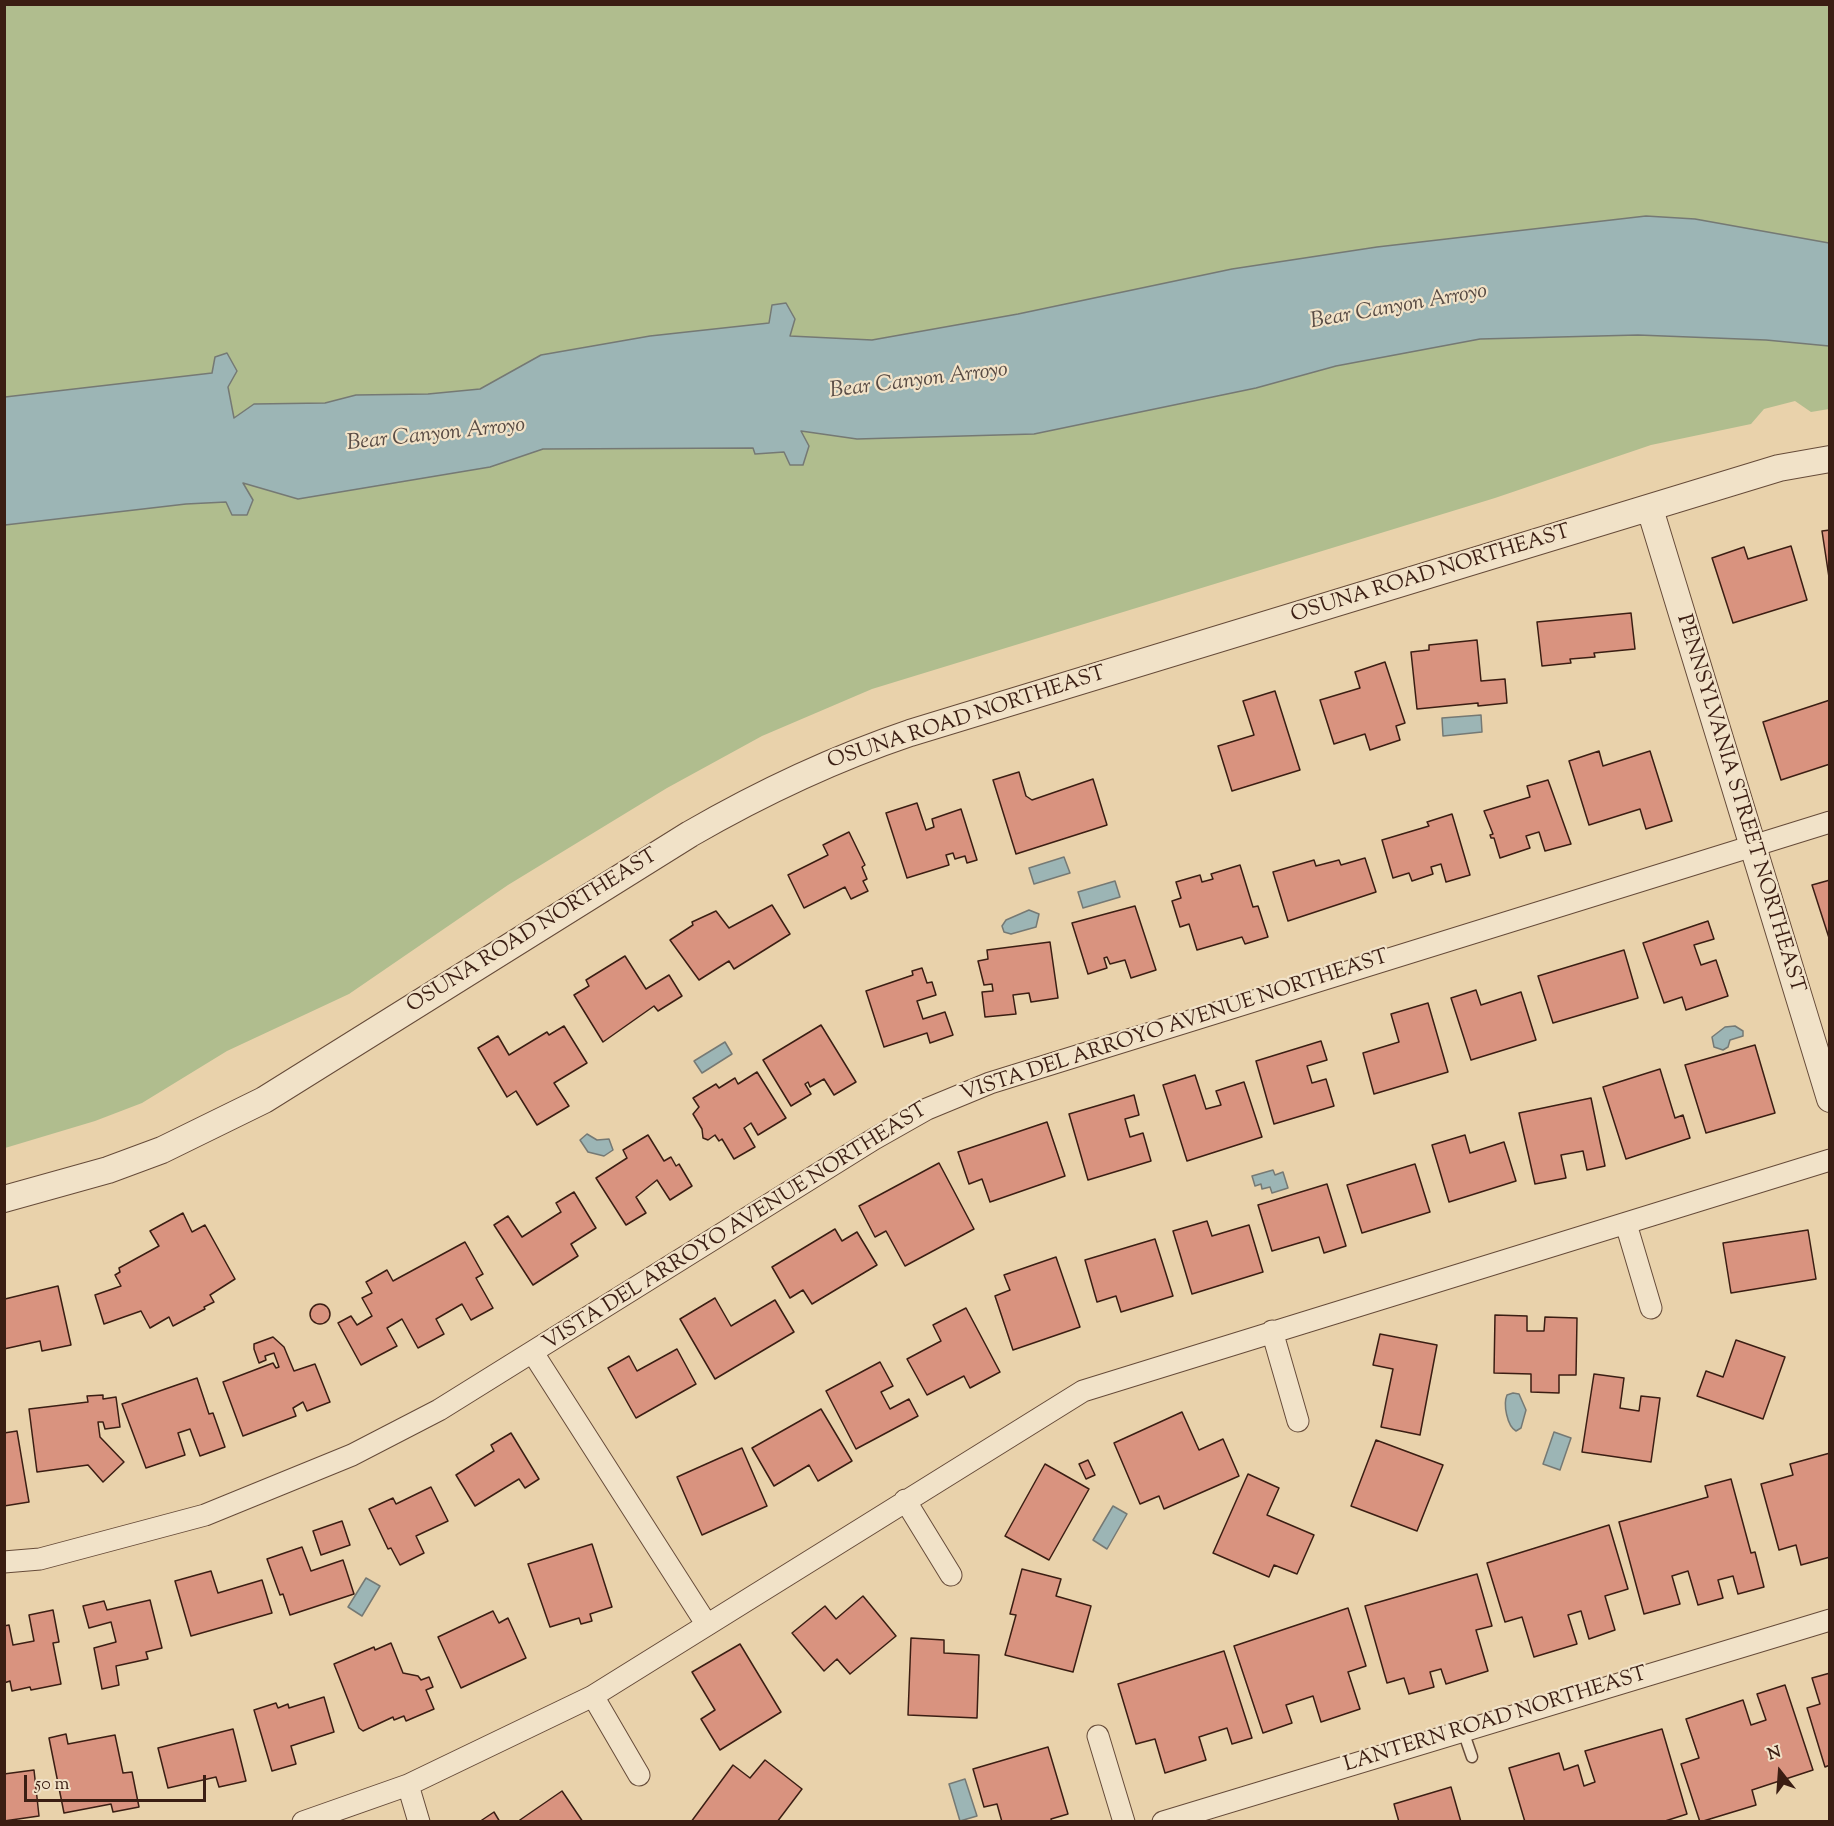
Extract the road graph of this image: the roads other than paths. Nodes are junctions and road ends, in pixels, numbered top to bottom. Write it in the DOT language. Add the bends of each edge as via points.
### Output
graph roads {
  1 [pos="1830,459"];
  2 [pos="1650,509"];
  3 [pos="1830,822"];
  4 [pos="1751,845"];
  5 [pos="1830,1099"];
  6 [pos="1830,1160"];
  7 [pos="4,1199"];
  8 [pos="1626,1224"];
  9 [pos="1651,1308"];
  10 [pos="1272,1331"];
  11 [pos="533,1353"];
  12 [pos="1298,1422"];
  13 [pos="905,1500"];
  14 [pos="4,1562"];
  15 [pos="951,1575"];
  16 [pos="1830,1620"];
  17 [pos="707,1625"];
  18 [pos="593,1696"];
  19 [pos="1463,1731"];
  20 [pos="1098,1736"];
  21 [pos="1472,1757"];
  22 [pos="639,1775"];
  23 [pos="408,1785"];
  24 [pos="303,1821"];
  25 [pos="419,1821"];
  26 [pos="1124,1821"];
  27 [pos="1163,1821"];
  1 -- 2 [label="street, OSUNA ROAD NORTHEAST" via="1779,468"];
  2 -- 4 [label="street, PENNSYLVANIA STREET NORTHEAST"];
  2 -- 7 [label="street, OSUNA ROAD NORTHEAST" via="910,733 831,762 740,805 690,834 264,1100 162,1150"];
  3 -- 4 [label="street, VISTA DEL ARROYO AVENUE NORTHEAST"];
  4 -- 5 [label="street, PENNSYLVANIA STREET NORTHEAST"];
  4 -- 11 [label="street, VISTA DEL ARROYO AVENUE NORTHEAST" via="990,1083 927,1109"];
  6 -- 8 [label="street"];
  8 -- 9 [label="street"];
  8 -- 10 [label="street"];
  10 -- 12 [label="street"];
  10 -- 13 [label="street" via="1083,1391"];
  11 -- 14 [label="street, VISTA DEL ARROYO AVENUE NORTHEAST" via="440,1410 352,1455 281,1485 205,1515 40,1559"];
  11 -- 17 [label="street"];
  13 -- 15 [label="street"];
  13 -- 17 [label="street"];
  16 -- 19 [label="street, LANTERN ROAD NORTHEAST"];
  17 -- 18 [label="street"];
  18 -- 22 [label="street"];
  18 -- 23 [label="street"];
  19 -- 21 [label="lane"];
  19 -- 27 [label="street, LANTERN ROAD NORTHEAST"];
  20 -- 26 [label="street"];
  23 -- 24 [label="street"];
  23 -- 25 [label="street"];
}
